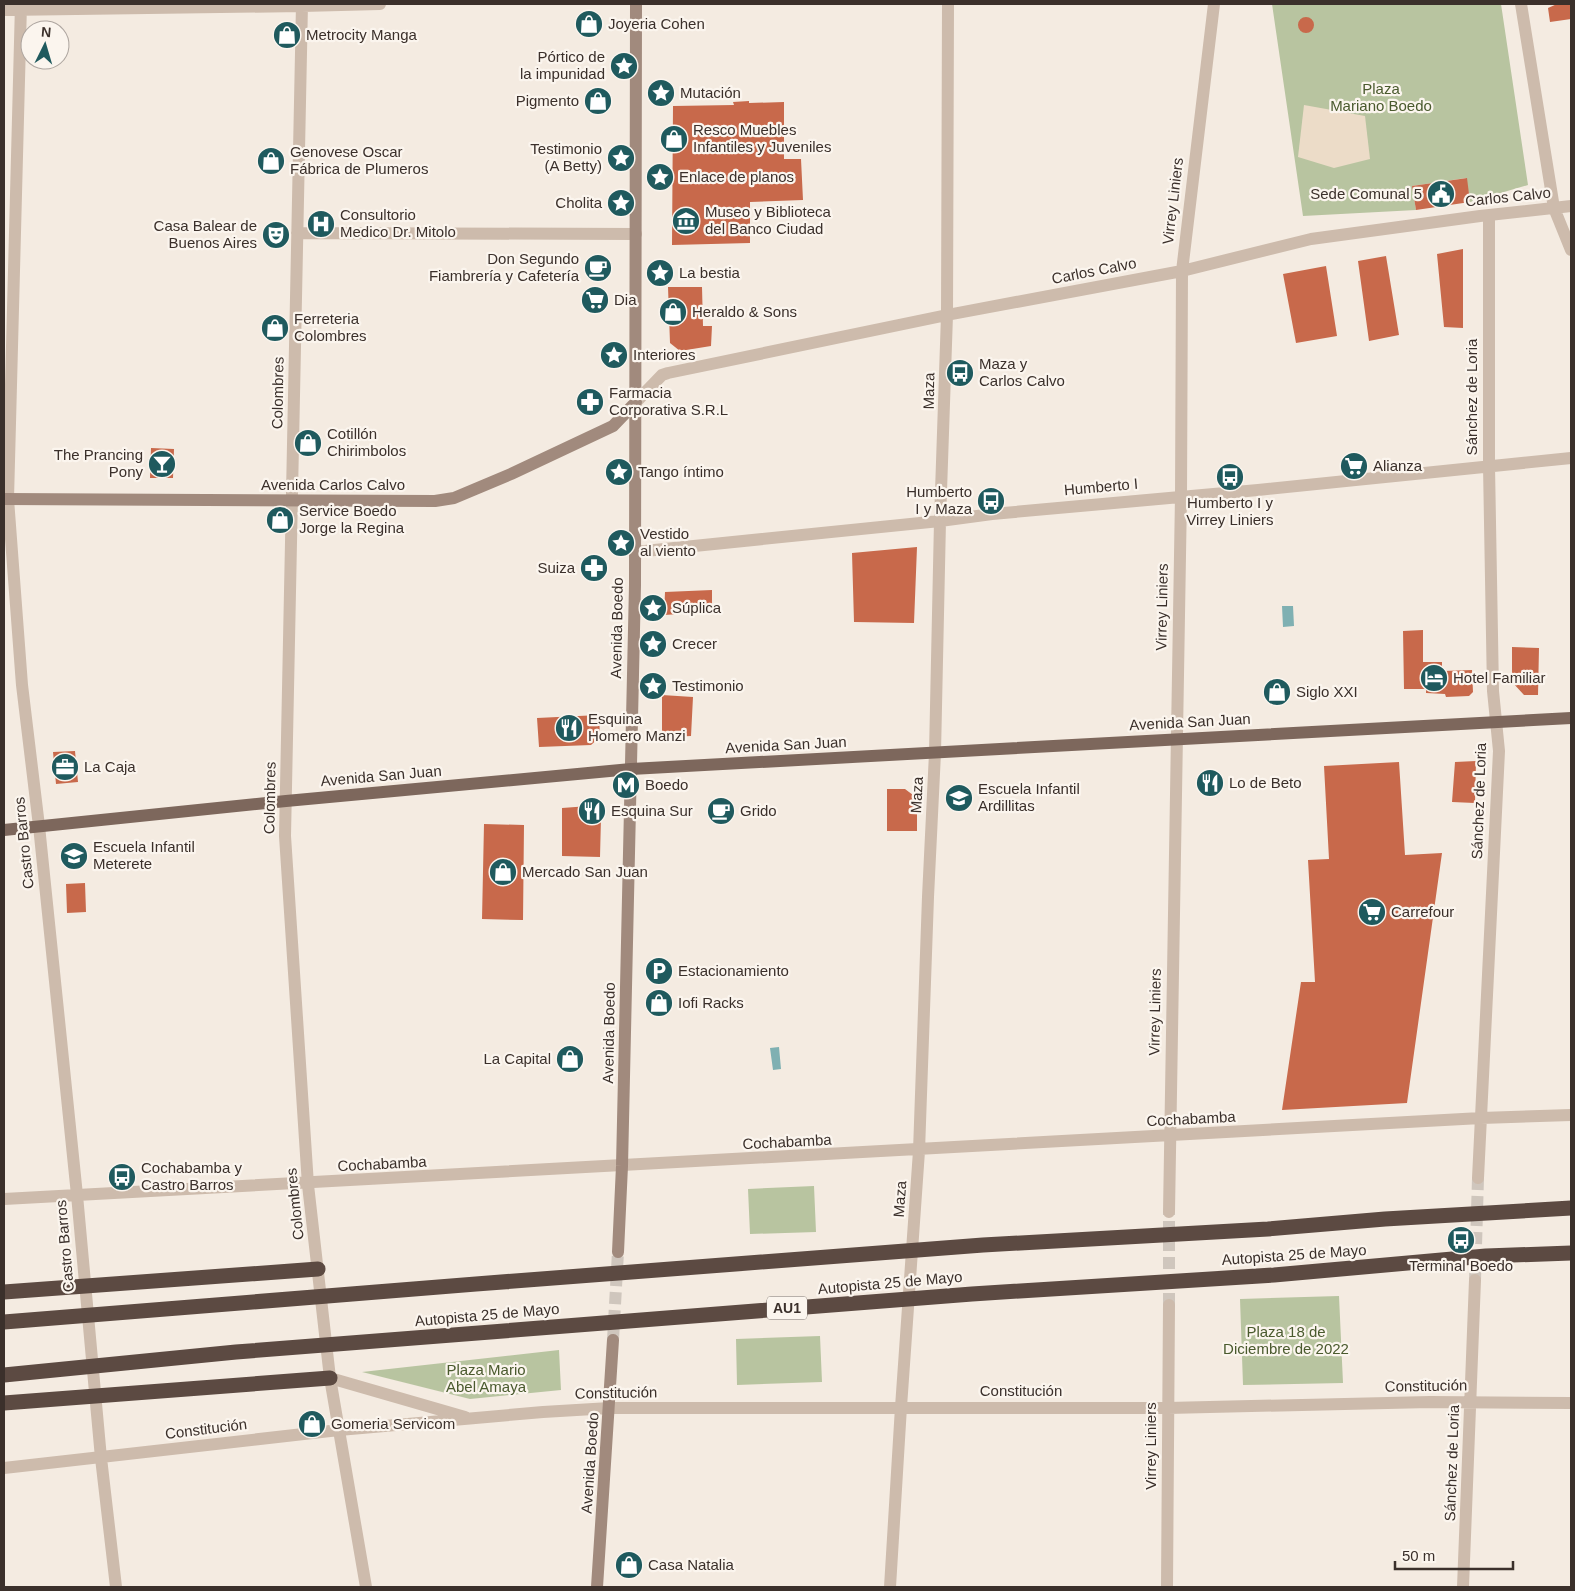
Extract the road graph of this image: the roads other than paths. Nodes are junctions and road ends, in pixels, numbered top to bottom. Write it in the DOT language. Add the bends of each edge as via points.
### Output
graph roads {
  1 [pos="380,4"];
  2 [pos="636,4"];
  3 [pos="948,4"];
  4 [pos="1214,4"];
  5 [pos="1521,4"];
  6 [pos="302,5"];
  7 [pos="21,7"];
  8 [pos="4,10"];
  9 [pos="1571,206"];
  10 [pos="1554,208"];
  11 [pos="1489,215"];
  12 [pos="297,233"];
  13 [pos="636,234"];
  14 [pos="1571,250"];
  15 [pos="1182,271"];
  16 [pos="947,316"];
  17 [pos="636,402"];
  18 [pos="1571,458"];
  19 [pos="1488,466"];
  20 [pos="1181,496"];
  21 [pos="6,499"];
  22 [pos="292,501"];
  23 [pos="940,521"];
  24 [pos="635,552"];
  25 [pos="1571,718"];
  26 [pos="1496,721"];
  27 [pos="1176,740"];
  28 [pos="935,753"];
  29 [pos="631,769"];
  30 [pos="286,801"];
  31 [pos="39,826"];
  32 [pos="4,830"];
  33 [pos="1571,1115"];
  34 [pos="1481,1118"];
  35 [pos="1169,1136"];
  36 [pos="919,1151"];
  37 [pos="622,1166"];
  38 [pos="1478,1178"];
  39 [pos="308,1184"];
  40 [pos="77,1195"];
  41 [pos="4,1199"];
  42 [pos="1571,1208"];
  43 [pos="1169,1212"];
  44 [pos="618,1252"];
  45 [pos="1571,1253"];
  46 [pos="318,1268"];
  47 [pos="1475,1280"];
  48 [pos="4,1292"];
  49 [pos="1169,1305"];
  50 [pos="4,1322"];
  51 [pos="613,1340"];
  52 [pos="4,1375"];
  53 [pos="330,1378"];
  54 [pos="1471,1402"];
  55 [pos="4,1403"];
  56 [pos="1571,1403"];
  57 [pos="901,1407"];
  58 [pos="610,1408"];
  59 [pos="1168,1408"];
  60 [pos="472,1418"];
  61 [pos="339,1430"];
  62 [pos="101,1458"];
  63 [pos="4,1468"];
  64 [pos="116,1587"];
  65 [pos="366,1587"];
  66 [pos="598,1587"];
  67 [pos="890,1587"];
  68 [pos="1167,1587"];
  69 [pos="1463,1587"];
  1 -- 6 [label="street"];
  2 -- 13 [label="main road, Avenida Boedo"];
  3 -- 16 [label="street, Maza"];
  4 -- 15 [label="street, Virrey Liniers"];
  5 -- 10 [label="street"];
  6 -- 7 [label="street"];
  6 -- 12 [label="street, Colombres"];
  7 -- 8 [label="street"];
  7 -- 21 [label="street, Castro Barros"];
  9 -- 10 [label="street, Carlos Calvo"];
  10 -- 11 [label="street, Carlos Calvo"];
  10 -- 14 [label="street"];
  11 -- 15 [label="street, Carlos Calvo" via="1311,239"];
  11 -- 19 [label="street, Sánchez de Loria"];
  12 -- 13 [label="street"];
  12 -- 22 [label="street, Colombres"];
  13 -- 17 [label="main road, Avenida Boedo"];
  15 -- 16 [label="street, Carlos Calvo"];
  15 -- 20 [label="street, Virrey Liniers"];
  16 -- 17 [label="street, Carlos Calvo" via="662,375"];
  16 -- 23 [label="street, Maza"];
  17 -- 22 [label="main road, Avenida Carlos Calvo" via="613,426 454,498 435,501"];
  17 -- 24 [label="main road, Avenida Boedo"];
  18 -- 19 [label="street, Humberto I"];
  19 -- 20 [label="street, Humberto I"];
  19 -- 26 [label="street, Sánchez de Loria"];
  20 -- 23 [label="street, Humberto I"];
  20 -- 27 [label="street, Virrey Liniers"];
  21 -- 22 [label="main road, Avenida Carlos Calvo"];
  21 -- 31 [label="street, Castro Barros" via="22,685"];
  22 -- 30 [label="street, Colombres"];
  23 -- 24 [label="street, Humberto I"];
  23 -- 28 [label="street, Maza"];
  24 -- 29 [label="main road, Avenida Boedo"];
  25 -- 26 [label="main road, Avenida San Juan"];
  26 -- 27 [label="main road, Avenida San Juan"];
  26 -- 34 [label="street, Sánchez de Loria" via="1499,751"];
  27 -- 28 [label="main road, Avenida San Juan"];
  27 -- 35 [label="street, Virrey Liniers"];
  28 -- 29 [label="main road, Avenida San Juan"];
  28 -- 36 [label="street, Maza"];
  29 -- 30 [label="main road, Avenida San Juan"];
  29 -- 37 [label="main road, Avenida Boedo"];
  30 -- 31 [label="main road, Avenida San Juan"];
  30 -- 39 [label="street, Colombres" via="285,836"];
  31 -- 32 [label="main road, Avenida San Juan"];
  31 -- 40 [label="street, Castro Barros"];
  33 -- 34 [label="street, Cochabamba"];
  34 -- 35 [label="street, Cochabamba"];
  34 -- 38 [label="street, Sánchez de Loria"];
  35 -- 36 [label="street, Cochabamba"];
  35 -- 43 [label="street, Virrey Liniers"];
  36 -- 37 [label="street, Cochabamba"];
  36 -- 57 [label="street, Maza"];
  37 -- 39 [label="street, Cochabamba"];
  37 -- 44 [label="main road, Avenida Boedo"];
  39 -- 40 [label="street, Cochabamba"];
  39 -- 46 [label="street, Colombres"];
  40 -- 41 [label="street, Cochabamba"];
  40 -- 62 [label="street, Castro Barros"];
  42 -- 50 [label="highway, Autopista 25 de Mayo" via="983,1245"];
  45 -- 52 [label="highway, Autopista 25 de Mayo / AU1" via="1486,1256 1274,1275 942,1296 236,1352"];
  46 -- 48 [label="highway"];
  46 -- 53 [label="street, Colombres"];
  47 -- 54 [label="street, Sánchez de Loria"];
  49 -- 59 [label="street, Virrey Liniers"];
  51 -- 58 [label="main road, Avenida Boedo"];
  53 -- 55 [label="highway"];
  53 -- 60 [label="street, Constitución"];
  53 -- 61 [label="street, Colombres"];
  54 -- 56 [label="street, Constitución"];
  54 -- 59 [label="street, Constitución"];
  54 -- 69 [label="street, Sánchez de Loria"];
  57 -- 58 [label="street, Constitución"];
  57 -- 59 [label="street, Constitución"];
  57 -- 67 [label="street, Maza"];
  58 -- 60 [label="street, Constitución"];
  58 -- 66 [label="main road, Avenida Boedo"];
  59 -- 68 [label="street, Virrey Liniers"];
  60 -- 61 [label="street, Constitución"];
  61 -- 62 [label="street, Constitución"];
  61 -- 65 [label="street, Colombres"];
  62 -- 63 [label="street, Constitución"];
  62 -- 64 [label="street, Castro Barros"];
}
